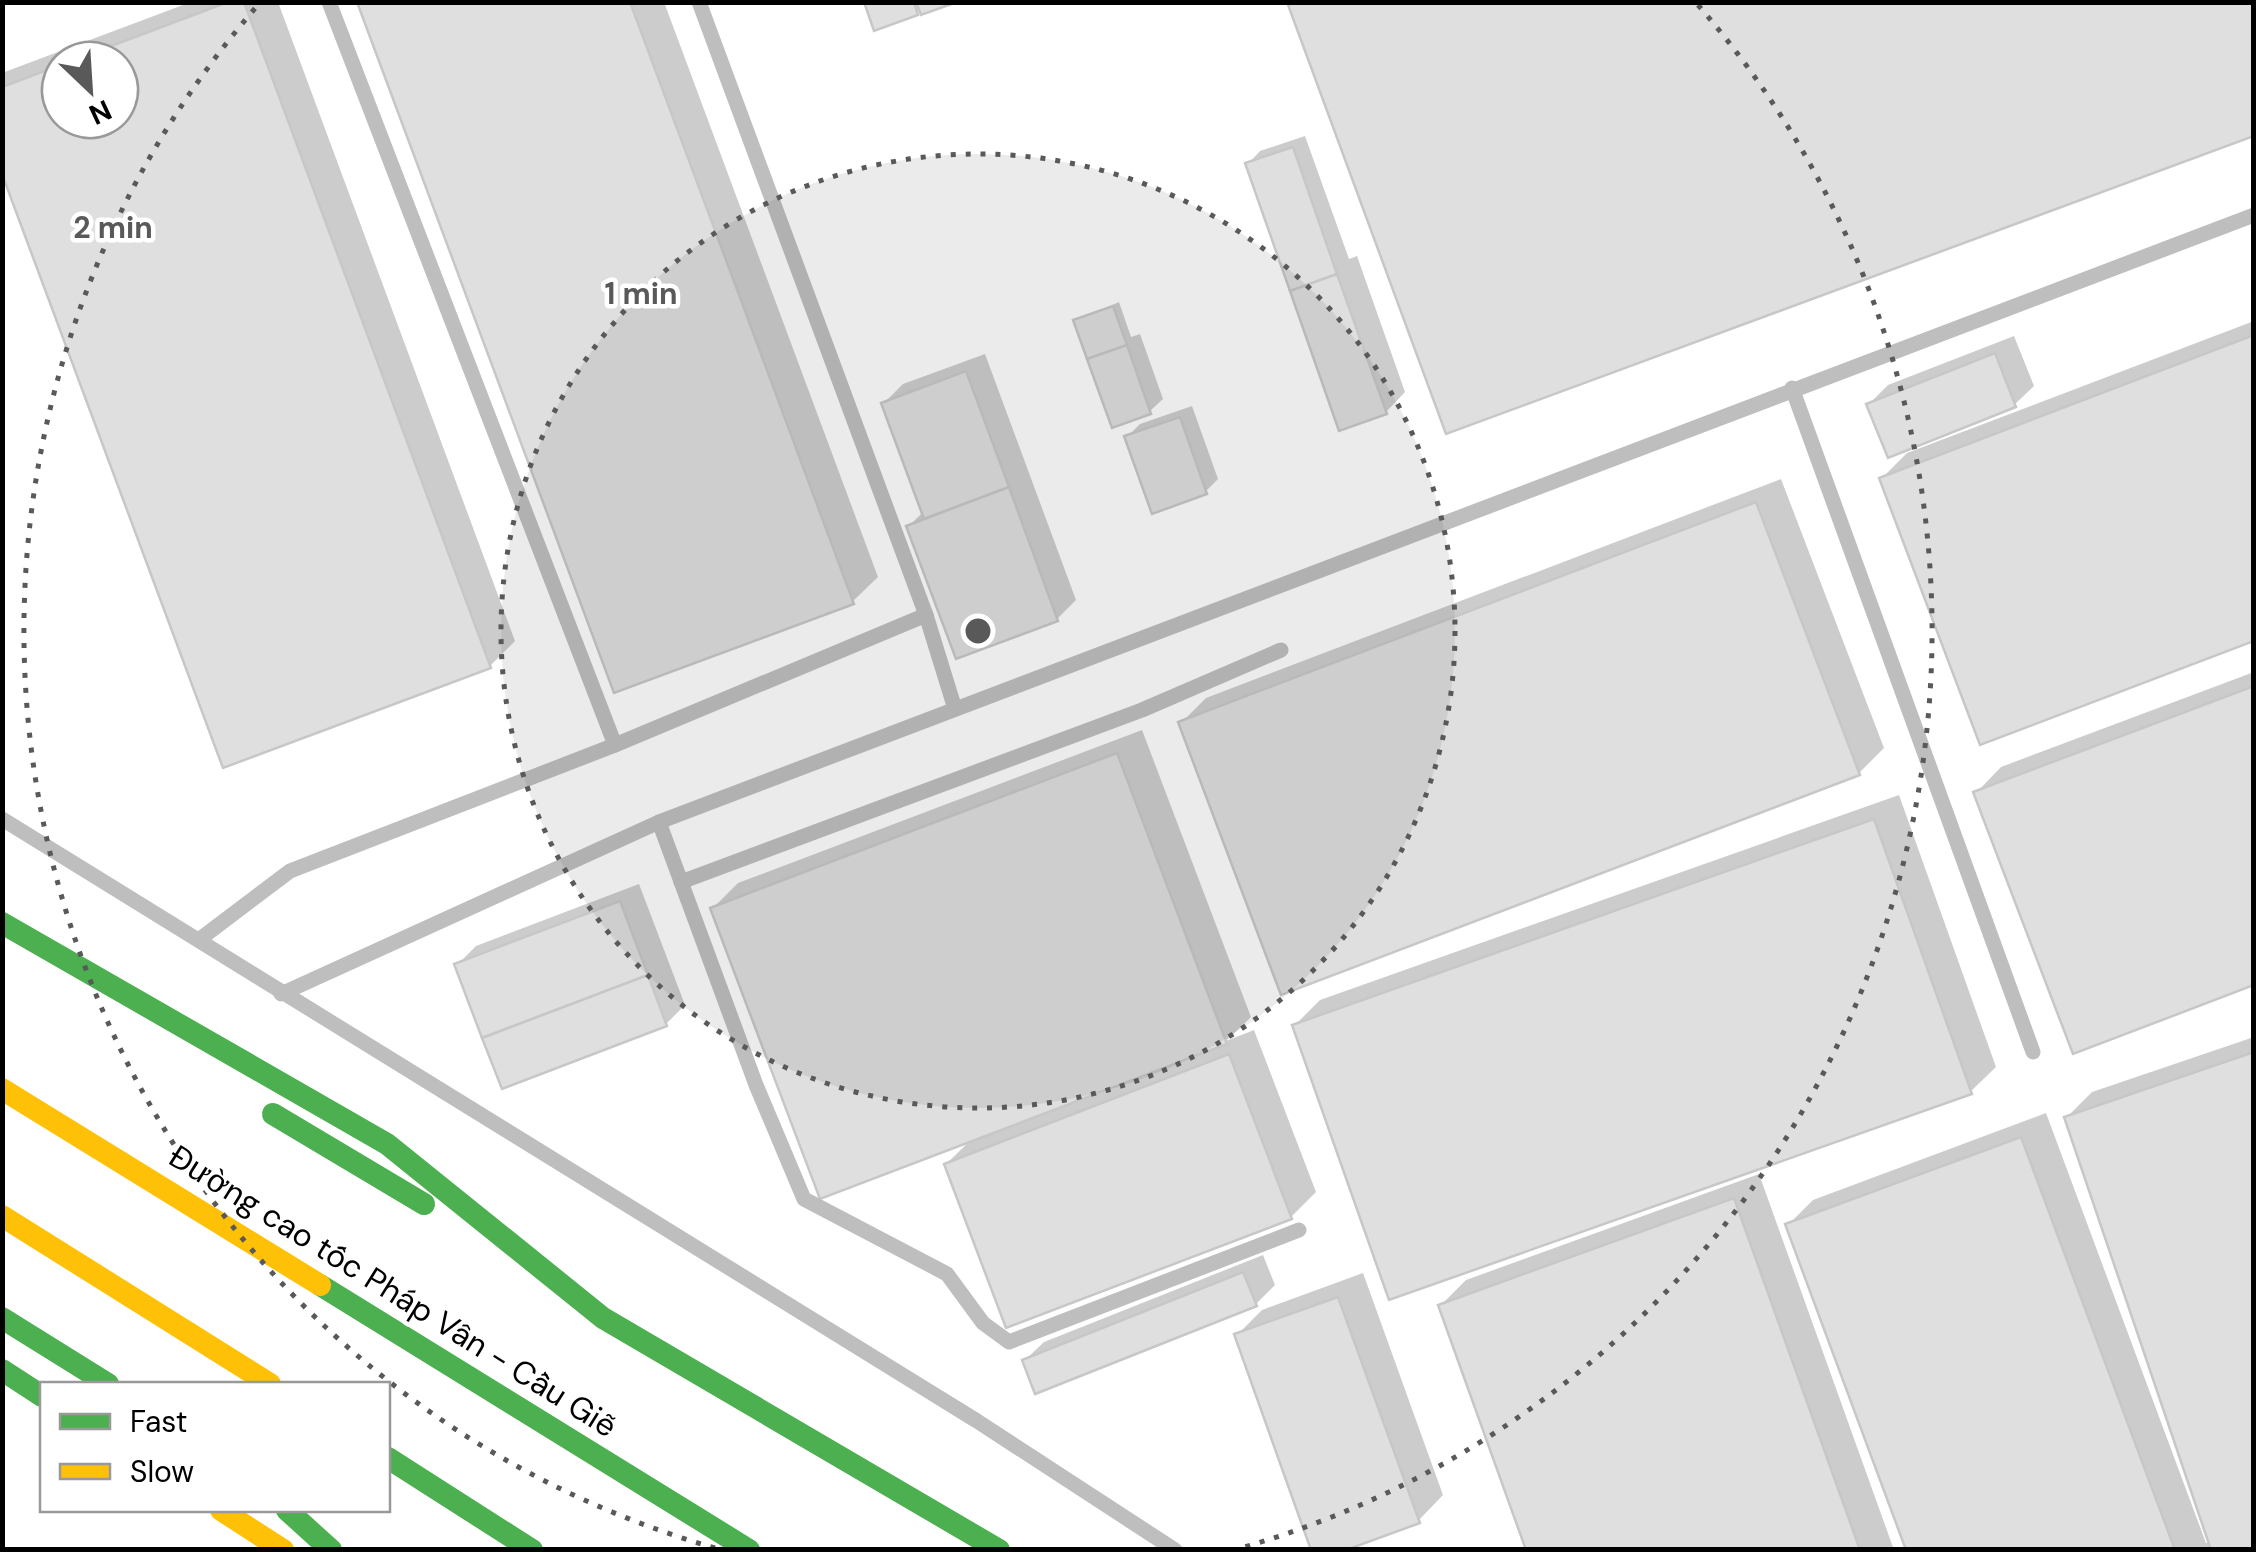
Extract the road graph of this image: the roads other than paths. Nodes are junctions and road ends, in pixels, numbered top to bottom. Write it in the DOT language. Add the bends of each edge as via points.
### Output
graph roads {
  1 [pos="328,2"];
  2 [pos="698,2"];
  3 [pos="2254,215"];
  4 [pos="1792,388"];
  5 [pos="926,615"];
  6 [pos="1281,650"];
  7 [pos="955,709"];
  8 [pos="615,745"];
  9 [pos="2,819"];
  10 [pos="659,822"];
  11 [pos="681,882"];
  12 [pos="2,922"];
  13 [pos="200,939"];
  14 [pos="281,994"];
  15 [pos="2033,1052"];
  16 [pos="2,1089"];
  17 [pos="260,1106"];
  18 [pos="2,1216"];
  19 [pos="1299,1230"];
  20 [pos="550,1279"];
  21 [pos="2,1318"];
  22 [pos="2,1370"];
  23 [pos="105,1382"];
  24 [pos="267,1382"];
  25 [pos="40,1395"];
  26 [pos="390,1459"];
  27 [pos="223,1512"];
  28 [pos="289,1512"];
  29 [pos="283,1550"];
  30 [pos="332,1550"];
  31 [pos="532,1550"];
  32 [pos="749,1550"];
  33 [pos="999,1550"];
  34 [pos="1175,1550"];
  1 -- 8 [label="lane"];
  2 -- 5 [label="lane"];
  3 -- 4 [label="lane"];
  4 -- 7 [label="lane"];
  4 -- 15 [label="lane"];
  5 -- 7 [label="lane"];
  5 -- 8 [label="lane"];
  6 -- 11 [label="lane" via="1142,710"];
  7 -- 10 [label="lane"];
  8 -- 13 [label="lane" via="290,871"];
  9 -- 13 [label="lane"];
  10 -- 11 [label="lane"];
  10 -- 14 [label="lane"];
  11 -- 19 [label="lane" via="804,1199 946,1274 983,1323 1009,1342"];
  12 -- 20 [label="main road" via="387,1144"];
  13 -- 14 [label="lane"];
  14 -- 34 [label="lane"];
  16 -- 32 [label="main road, Đường cao tốc Pháp Vân - Cầu Giẽ"];
  17 -- 20 [label="main road"];
  18 -- 24 [label="main road"];
  20 -- 33 [label="main road" via="602,1318"];
  21 -- 23 [label="main road"];
  22 -- 25 [label="main road"];
  26 -- 31 [label="main road"];
  27 -- 29 [label="main road"];
  28 -- 30 [label="main road"];
}
